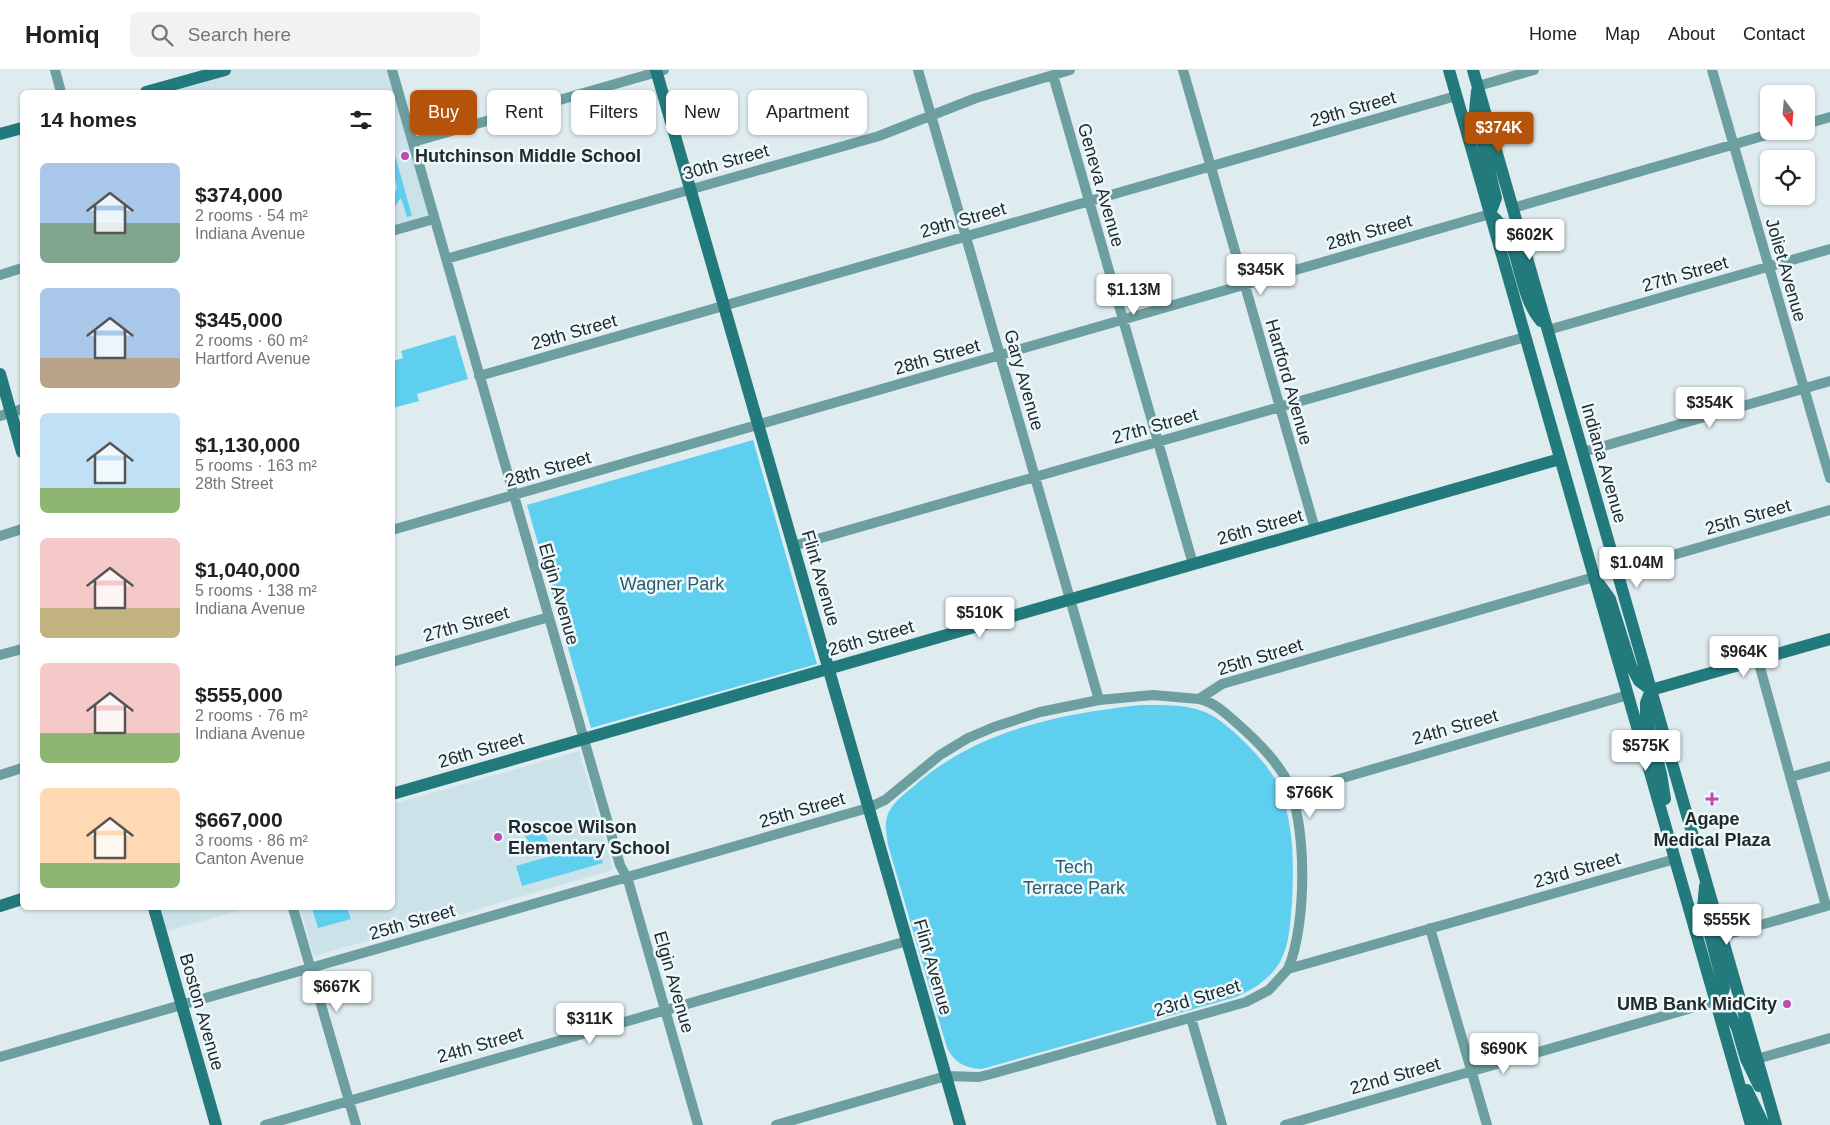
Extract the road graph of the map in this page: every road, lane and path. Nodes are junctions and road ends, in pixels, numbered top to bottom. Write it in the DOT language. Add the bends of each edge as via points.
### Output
graph roads {
  1 [pos="54,70"];
  2 [pos="225,70"];
  3 [pos="392,70"];
  4 [pos="918,70"];
  5 [pos="1070,70"];
  6 [pos="1183,70"];
  7 [pos="1449,70"];
  8 [pos="1473,70"];
  9 [pos="1534,70"];
  10 [pos="1712,70"];
  11 [pos="659,71"];
  12 [pos="1053,75"];
  13 [pos="1478,86"];
  14 [pos="60,90"];
  15 [pos="153,90"];
  16 [pos="1456,96"];
  17 [pos="931,115"];
  18 [pos="1830,117"];
  19 [pos="1815,121"];
  20 [pos="20,129"];
  21 [pos="0,134"];
  22 [pos="1760,137"];
  23 [pos="413,142"];
  24 [pos="1734,144"];
  25 [pos="1211,166"];
  26 [pos="691,189"];
  27 [pos="1088,201"];
  28 [pos="1513,208"];
  29 [pos="1490,214"];
  30 [pos="434,219"];
  31 [pos="395,230"];
  32 [pos="966,236"];
  33 [pos="1830,249"];
  34 [pos="446,259"];
  35 [pos="1769,267"];
  36 [pos="20,269"];
  37 [pos="0,275"];
  38 [pos="1245,285"];
  39 [pos="724,306"];
  40 [pos="1122,320"];
  41 [pos="1548,330"];
  42 [pos="1525,337"];
  43 [pos="1000,356"];
  44 [pos="0,374"];
  45 [pos="480,376"];
  46 [pos="1830,381"];
  47 [pos="1804,389"];
  48 [pos="1280,407"];
  49 [pos="11,412"];
  50 [pos="758,425"];
  51 [pos="1158,442"];
  52 [pos="20,445"];
  53 [pos="1583,452"];
  54 [pos="1560,459"];
  55 [pos="1035,477"];
  56 [pos="1830,478"];
  57 [pos="514,496"];
  58 [pos="1830,510"];
  59 [pos="395,529"];
  60 [pos="1315,529"];
  61 [pos="20,531"];
  62 [pos="0,536"];
  63 [pos="793,546"];
  64 [pos="1193,564"];
  65 [pos="1617,571"];
  66 [pos="1594,577"];
  67 [pos="1070,599"];
  68 [pos="549,617"];
  69 [pos="1830,639"];
  70 [pos="20,650"];
  71 [pos="0,655"];
  72 [pos="1758,660"];
  73 [pos="395,661"];
  74 [pos="828,669"];
  75 [pos="1651,690"];
  76 [pos="1628,696"];
  77 [pos="1199,699"];
  78 [pos="1099,700"];
  79 [pos="583,739"];
  80 [pos="1830,766"];
  81 [pos="20,769"];
  82 [pos="0,774"];
  83 [pos="1791,778"];
  84 [pos="395,793"];
  85 [pos="1291,793"];
  86 [pos="868,808"];
  87 [pos="1675,859"];
  88 [pos="626,878"];
  89 [pos="1705,879"];
  90 [pos="20,901"];
  91 [pos="0,906"];
  92 [pos="1828,906"];
  93 [pos="155,910"];
  94 [pos="294,910"];
  95 [pos="1430,928"];
  96 [pos="1722,936"];
  97 [pos="907,942"];
  98 [pos="310,968"];
  99 [pos="1288,969"];
  100 [pos="1716,1001"];
  101 [pos="182,1005"];
  102 [pos="666,1011"];
  103 [pos="1191,1018"];
  104 [pos="1830,1038"];
  105 [pos="0,1056"];
  106 [pos="1757,1059"];
  107 [pos="1471,1071"];
  108 [pos="1736,1071"];
  109 [pos="946,1076"];
  110 [pos="349,1101"];
  111 [pos="1775,1120"];
  112 [pos="216,1125"];
  113 [pos="265,1125"];
  114 [pos="356,1125"];
  115 [pos="698,1125"];
  116 [pos="776,1125"];
  117 [pos="960,1125"];
  118 [pos="1222,1125"];
  119 [pos="1285,1125"];
  120 [pos="1487,1125"];
  121 [pos="1752,1125"];
  122 [pos="1764,1125"];
  1 -- 14 [label="street"];
  2 -- 15 [label="main road"];
  3 -- 23 [label="street, Elgin Avenue"];
  4 -- 17 [label="street, Gary Avenue"];
  5 -- 12 [label="street, 30th Street"];
  6 -- 25 [label="street, Hartford Avenue"];
  7 -- 16 [label="main road"];
  8 -- 13 [label="main road, Indiana Avenue"];
  9 -- 13 [label="street"];
  10 -- 24 [label="street, Joliet Avenue"];
  11 -- 23 [label="street"];
  11 -- 26 [label="main road, Flint Avenue"];
  12 -- 17 [label="street, 30th Street"];
  12 -- 27 [label="street, Geneva Avenue"];
  13 -- 28 [label="main road, Indiana Avenue"];
  13 -- 29 [label="main road" via="1475,112 1496,198"];
  16 -- 25 [label="street, 29th Street"];
  16 -- 29 [label="main road"];
  17 -- 26 [label="street, 30th Street" via="878,136"];
  17 -- 32 [label="street, Gary Avenue"];
  18 -- 19 [label="street"];
  20 -- 21 [label="main road"];
  22 -- 24 [label="street"];
  23 -- 30 [label="street, Elgin Avenue"];
  24 -- 28 [label="street"];
  24 -- 35 [label="street, Joliet Avenue"];
  25 -- 27 [label="street, 29th Street"];
  25 -- 38 [label="street, Hartford Avenue"];
  26 -- 34 [label="street, 30th Street"];
  26 -- 39 [label="main road, Flint Avenue"];
  27 -- 32 [label="street, 29th Street"];
  27 -- 40 [label="street, Geneva Avenue"];
  28 -- 41 [label="main road, Indiana Avenue"];
  29 -- 38 [label="street, 28th Street"];
  29 -- 41 [label="main road" via="1501,222 1527,296"];
  29 -- 42 [label="main road"];
  30 -- 31 [label="street"];
  30 -- 34 [label="street, Elgin Avenue"];
  32 -- 39 [label="street, 29th Street"];
  32 -- 43 [label="street, Gary Avenue"];
  33 -- 35 [label="street, 27th Street"];
  34 -- 45 [label="street, Elgin Avenue"];
  35 -- 41 [label="street, 27th Street"];
  35 -- 47 [label="street, Joliet Avenue"];
  36 -- 37 [label="street"];
  38 -- 40 [label="street, 28th Street"];
  38 -- 48 [label="street, Hartford Avenue"];
  39 -- 45 [label="street, 29th Street"];
  39 -- 50 [label="main road, Flint Avenue"];
  40 -- 43 [label="street, 28th Street"];
  40 -- 51 [label="street, Geneva Avenue"];
  41 -- 53 [label="main road, Indiana Avenue"];
  42 -- 48 [label="street, 27th Street"];
  42 -- 54 [label="main road"];
  43 -- 50 [label="street, 28th Street"];
  43 -- 55 [label="street, Gary Avenue"];
  44 -- 49 [label="main road"];
  45 -- 57 [label="street, Elgin Avenue"];
  46 -- 47 [label="street"];
  47 -- 53 [label="street"];
  47 -- 56 [label="street, Joliet Avenue"];
  48 -- 51 [label="street, 27th Street"];
  48 -- 60 [label="street, Hartford Avenue"];
  49 -- 52 [label="main road"];
  50 -- 57 [label="street, 28th Street"];
  50 -- 63 [label="main road, Flint Avenue"];
  51 -- 55 [label="street, 27th Street"];
  51 -- 64 [label="street, Geneva Avenue"];
  53 -- 65 [label="main road, Indiana Avenue"];
  54 -- 60 [label="main road, 26th Street"];
  54 -- 66 [label="main road"];
  55 -- 63 [label="street, 27th Street"];
  55 -- 67 [label="street, Gary Avenue"];
  57 -- 59 [label="street, 28th Street"];
  57 -- 68 [label="street, Elgin Avenue"];
  58 -- 65 [label="street, 25th Street"];
  60 -- 64 [label="main road, 26th Street"];
  61 -- 62 [label="street"];
  63 -- 74 [label="main road, Flint Avenue"];
  64 -- 67 [label="main road, 26th Street"];
  65 -- 75 [label="main road, Indiana Avenue"];
  66 -- 75 [label="main road" via="1610,599 1631,666 1639,681"];
  66 -- 76 [label="main road"];
  66 -- 77 [label="street, 25th Street" via="1222,684"];
  67 -- 74 [label="main road, 26th Street"];
  67 -- 78 [label="street, Gary Avenue"];
  68 -- 73 [label="street, 27th Street"];
  68 -- 79 [label="street, Elgin Avenue"];
  69 -- 72 [label="main road"];
  70 -- 71 [label="street"];
  72 -- 75 [label="main road"];
  72 -- 83 [label="street"];
  74 -- 79 [label="main road, 26th Street"];
  74 -- 86 [label="main road, Flint Avenue"];
  75 -- 87 [label="main road" via="1646,715 1661,774"];
  75 -- 89 [label="main road, Indiana Avenue"];
  76 -- 85 [label="street, 24th Street"];
  76 -- 87 [label="main road"];
  77 -- 78 [label="street, 25th Street" via="1152,695"];
  77 -- 85 [label="street" via="1221,710 1256,741 1277,765"];
  78 -- 86 [label="street, 25th Street" via="1040,712 968,738 885,800"];
  79 -- 84 [label="main road, 26th Street"];
  79 -- 88 [label="street, Elgin Avenue"];
  80 -- 83 [label="street"];
  81 -- 82 [label="street"];
  83 -- 92 [label="street"];
  85 -- 99 [label="street" via="1299,826 1302,874 1297,945"];
  86 -- 88 [label="street, 25th Street"];
  86 -- 97 [label="main road, Flint Avenue"];
  87 -- 95 [label="street, 23rd Street"];
  87 -- 100 [label="main road"];
  88 -- 98 [label="street, 25th Street"];
  88 -- 102 [label="street, Elgin Avenue"];
  89 -- 96 [label="main road, Indiana Avenue"];
  89 -- 100 [label="main road" via="1703,908 1724,988"];
  90 -- 91 [label="main road"];
  92 -- 96 [label="street"];
  93 -- 101 [label="main road, Boston Avenue"];
  94 -- 98 [label="street"];
  95 -- 99 [label="street, 23rd Street"];
  95 -- 107 [label="street"];
  96 -- 106 [label="main road, Indiana Avenue"];
  97 -- 102 [label="street, 24th Street"];
  97 -- 109 [label="main road, Flint Avenue"];
  98 -- 101 [label="street, 25th Street"];
  98 -- 110 [label="street"];
  99 -- 103 [label="street, 23rd Street" via="1269,990 1256,997"];
  100 -- 107 [label="street, 22nd Street"];
  100 -- 108 [label="main road"];
  100 -- 111 [label="main road" via="1728,1010 1746,1059"];
  101 -- 105 [label="street, 25th Street"];
  101 -- 112 [label="main road, Boston Avenue"];
  102 -- 110 [label="street, 24th Street"];
  102 -- 115 [label="street, Elgin Avenue"];
  103 -- 109 [label="street, 23rd Street" via="979,1077"];
  103 -- 118 [label="street"];
  104 -- 106 [label="street"];
  106 -- 111 [label="main road, Indiana Avenue"];
  107 -- 119 [label="street, 22nd Street"];
  107 -- 120 [label="street"];
  108 -- 121 [label="main road"];
  108 -- 122 [label="main road"];
  109 -- 116 [label="street, 23rd Street"];
  109 -- 117 [label="main road, Flint Avenue"];
  110 -- 113 [label="street, 24th Street"];
  110 -- 114 [label="street"];
}
